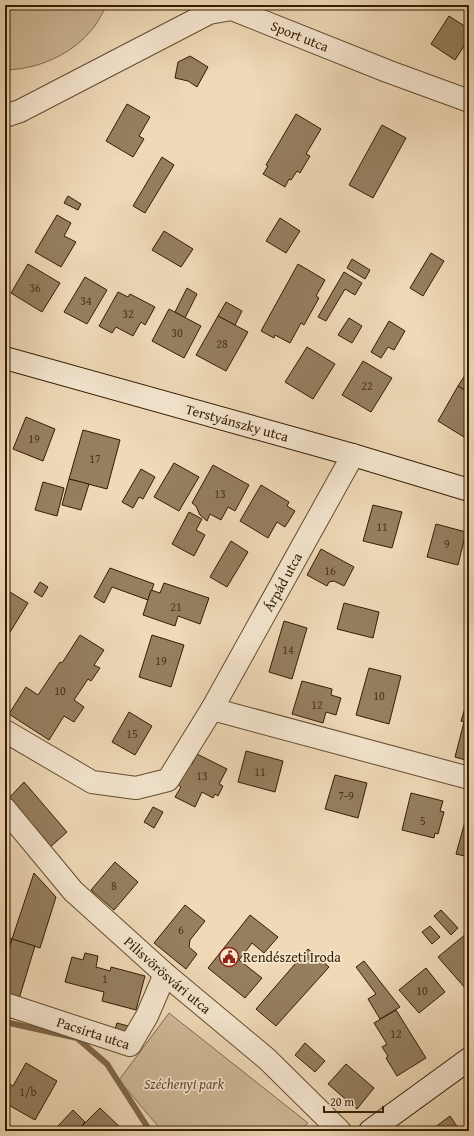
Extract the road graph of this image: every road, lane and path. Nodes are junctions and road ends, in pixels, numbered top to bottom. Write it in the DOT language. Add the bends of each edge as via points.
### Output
graph roads {
  1 [pos="469,101"];
  2 [pos="5,116"];
  3 [pos="5,358"];
  4 [pos="353,456"];
  5 [pos="469,490"];
  6 [pos="212,709"];
  7 [pos="5,731"];
  8 [pos="469,778"];
  9 [pos="5,809"];
  10 [pos="165,974"];
  11 [pos="5,1004"];
  12 [pos="469,1059"];
  13 [pos="340,1131"];
  14 [pos="370,1131"];
  1 -- 2 [label="street, Sport utca" via="232,9 209,13 20,111"];
  3 -- 4 [label="street, Terstyánszky utca"];
  4 -- 5 [label="street, Terstyánszky utca"];
  4 -- 6 [label="street, Árpád utca"];
  6 -- 7 [label="street, Árpád utca" via="168,780 136,788 92,782"];
  6 -- 8 [label="street"];
  9 -- 10 [label="street, Pilisvörösvári utca" via="73,891"];
  10 -- 11 [label="street, Pacsirta utca" via="147,1016 130,1045"];
  10 -- 13 [label="street, Pilisvörösvári utca" via="266,1059"];
  12 -- 14 [label="street"];
}
